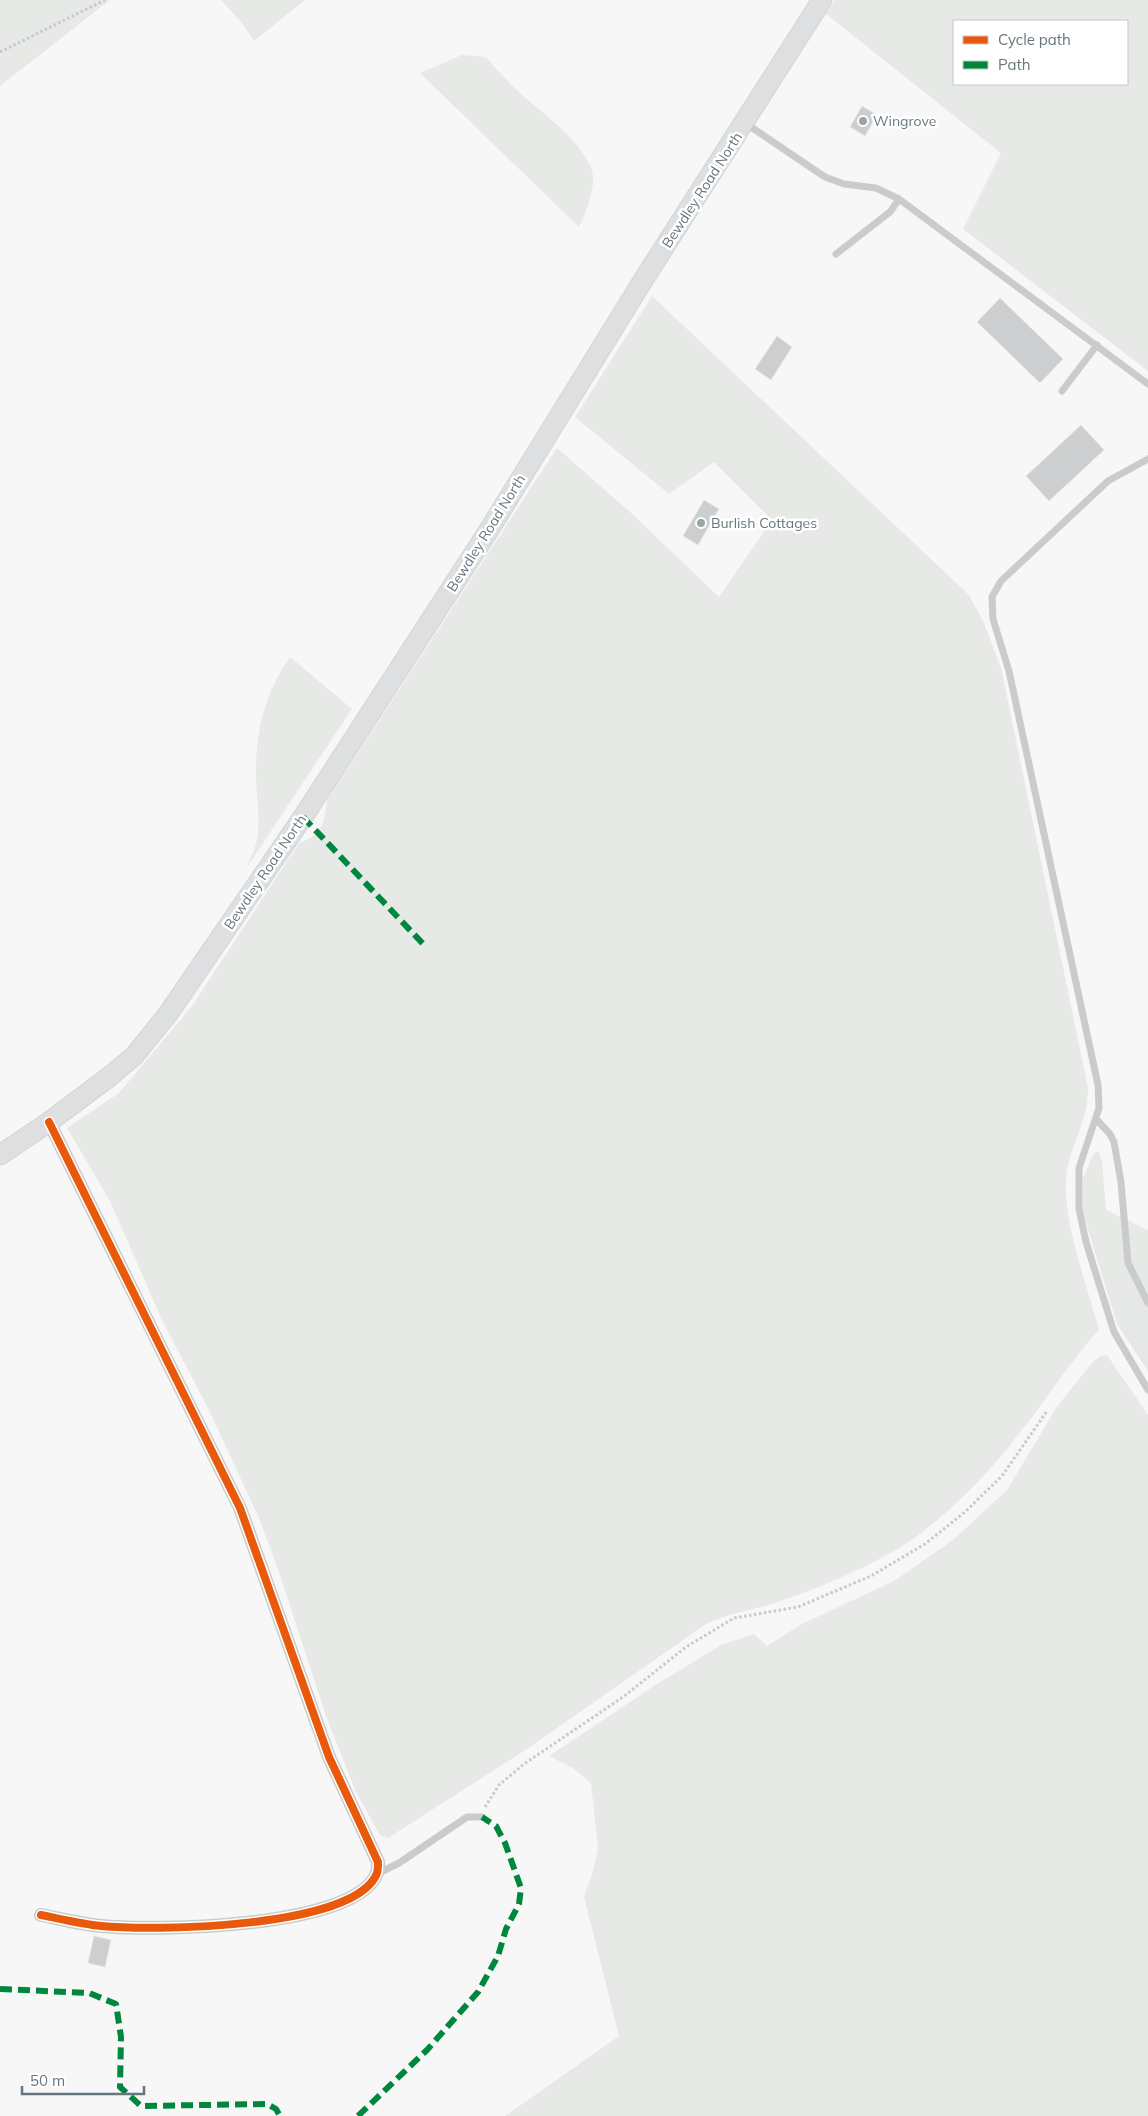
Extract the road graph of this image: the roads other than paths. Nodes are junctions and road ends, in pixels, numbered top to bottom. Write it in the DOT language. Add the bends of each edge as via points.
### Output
graph roads {
  1 [pos="822,0"];
  2 [pos="745,123"];
  3 [pos="899,199"];
  4 [pos="836,254"];
  5 [pos="1097,345"];
  6 [pos="1148,384"];
  7 [pos="1062,391"];
  8 [pos="1148,459"];
  9 [pos="1096,1119"];
  10 [pos="49,1122"];
  11 [pos="0,1155"];
  12 [pos="1148,1303"];
  13 [pos="1148,1390"];
  14 [pos="482,1817"];
  15 [pos="377,1874"];
  16 [pos="41,1915"];
  1 -- 2 [label="main road, Bewdley Road North"];
  2 -- 3 [label="lane" via="825,177 844,184 876,188"];
  2 -- 10 [label="main road, Bewdley Road North" via="642,282 489,530 303,817 168,1014 134,1056"];
  3 -- 4 [label="lane" via="890,212"];
  3 -- 5 [label="lane"];
  5 -- 6 [label="lane"];
  5 -- 7 [label="lane"];
  8 -- 9 [label="lane" via="1108,481 1001,582 992,597 993,619 1009,671 1098,1085"];
  9 -- 12 [label="lane" via="1114,1142 1128,1263"];
  9 -- 13 [label="lane" via="1079,1168 1079,1209 1114,1332"];
  10 -- 11 [label="main road, Bewdley Road North"];
  10 -- 15 [label="street" via="240,1508 329,1757 378,1862"];
  14 -- 15 [label="lane" via="467,1817"];
  15 -- 16 [label="street" via="362,1890 325,1909 273,1920 152,1928 100,1926"];
}
